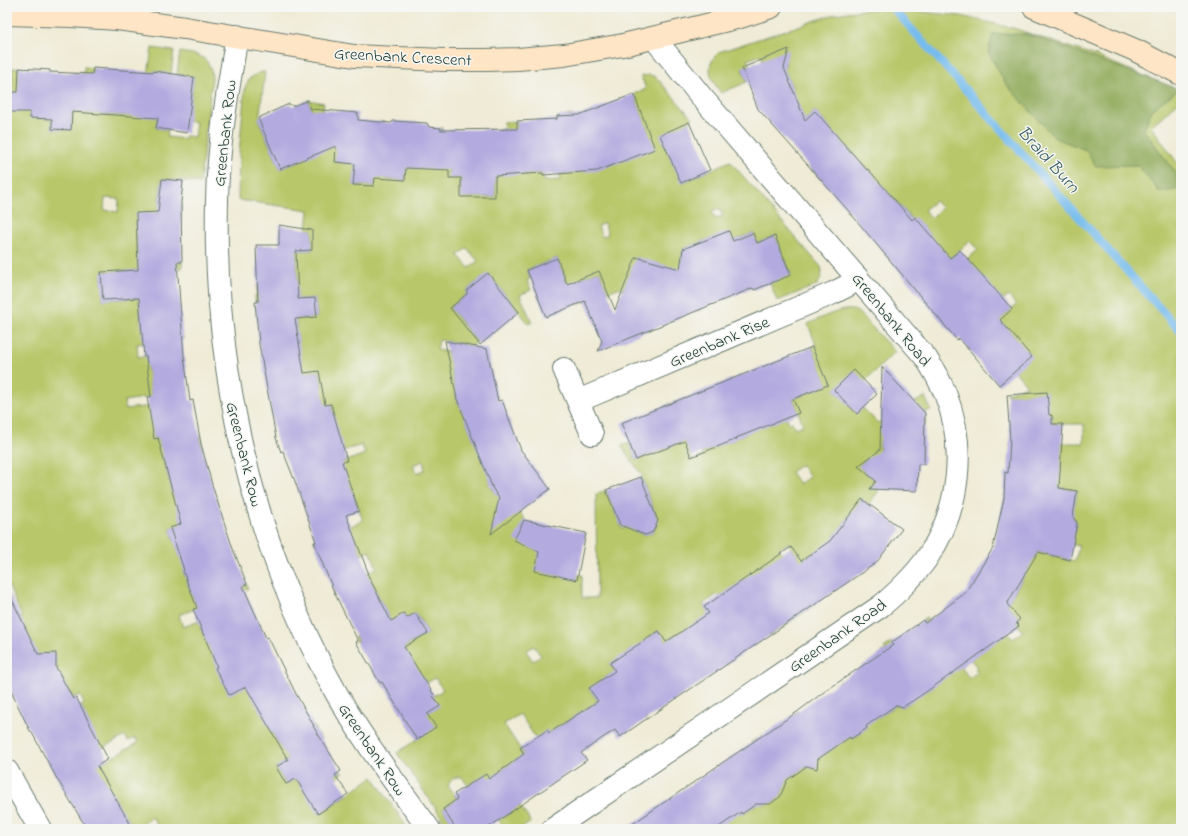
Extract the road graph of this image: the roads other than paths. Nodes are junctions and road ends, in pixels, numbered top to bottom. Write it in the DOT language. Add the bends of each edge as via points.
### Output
graph roads {
  1 [pos="771,7"];
  2 [pos="1034,7"];
  3 [pos="7,14"];
  4 [pos="237,36"];
  5 [pos="654,38"];
  6 [pos="1181,74"];
  7 [pos="857,277"];
  8 [pos="564,369"];
  9 [pos="578,401"];
  10 [pos="592,434"];
  11 [pos="7,771"];
  12 [pos="40,829"];
  13 [pos="429,829"];
  14 [pos="552,829"];
  1 -- 5 [label="street, Greenbank Crescent"];
  2 -- 6 [label="street" via="1135,50"];
  3 -- 4 [label="street, Greenbank Crescent" via="116,20"];
  4 -- 5 [label="street, Greenbank Crescent" via="354,56 457,60 564,55"];
  4 -- 13 [label="street, Greenbank Row" via="219,158 217,240 223,336 243,452 277,565 310,642 349,713"];
  5 -- 7 [label="street, Greenbank Road"];
  7 -- 9 [label="street, Greenbank Rise" via="833,294"];
  7 -- 14 [label="street, Greenbank Road" via="926,358 942,386 950,408 958,448 958,467 950,511 935,544 926,559 900,589 880,606"];
  8 -- 9 [label="street"];
  9 -- 10 [label="street"];
  11 -- 12 [label="street"];
}
